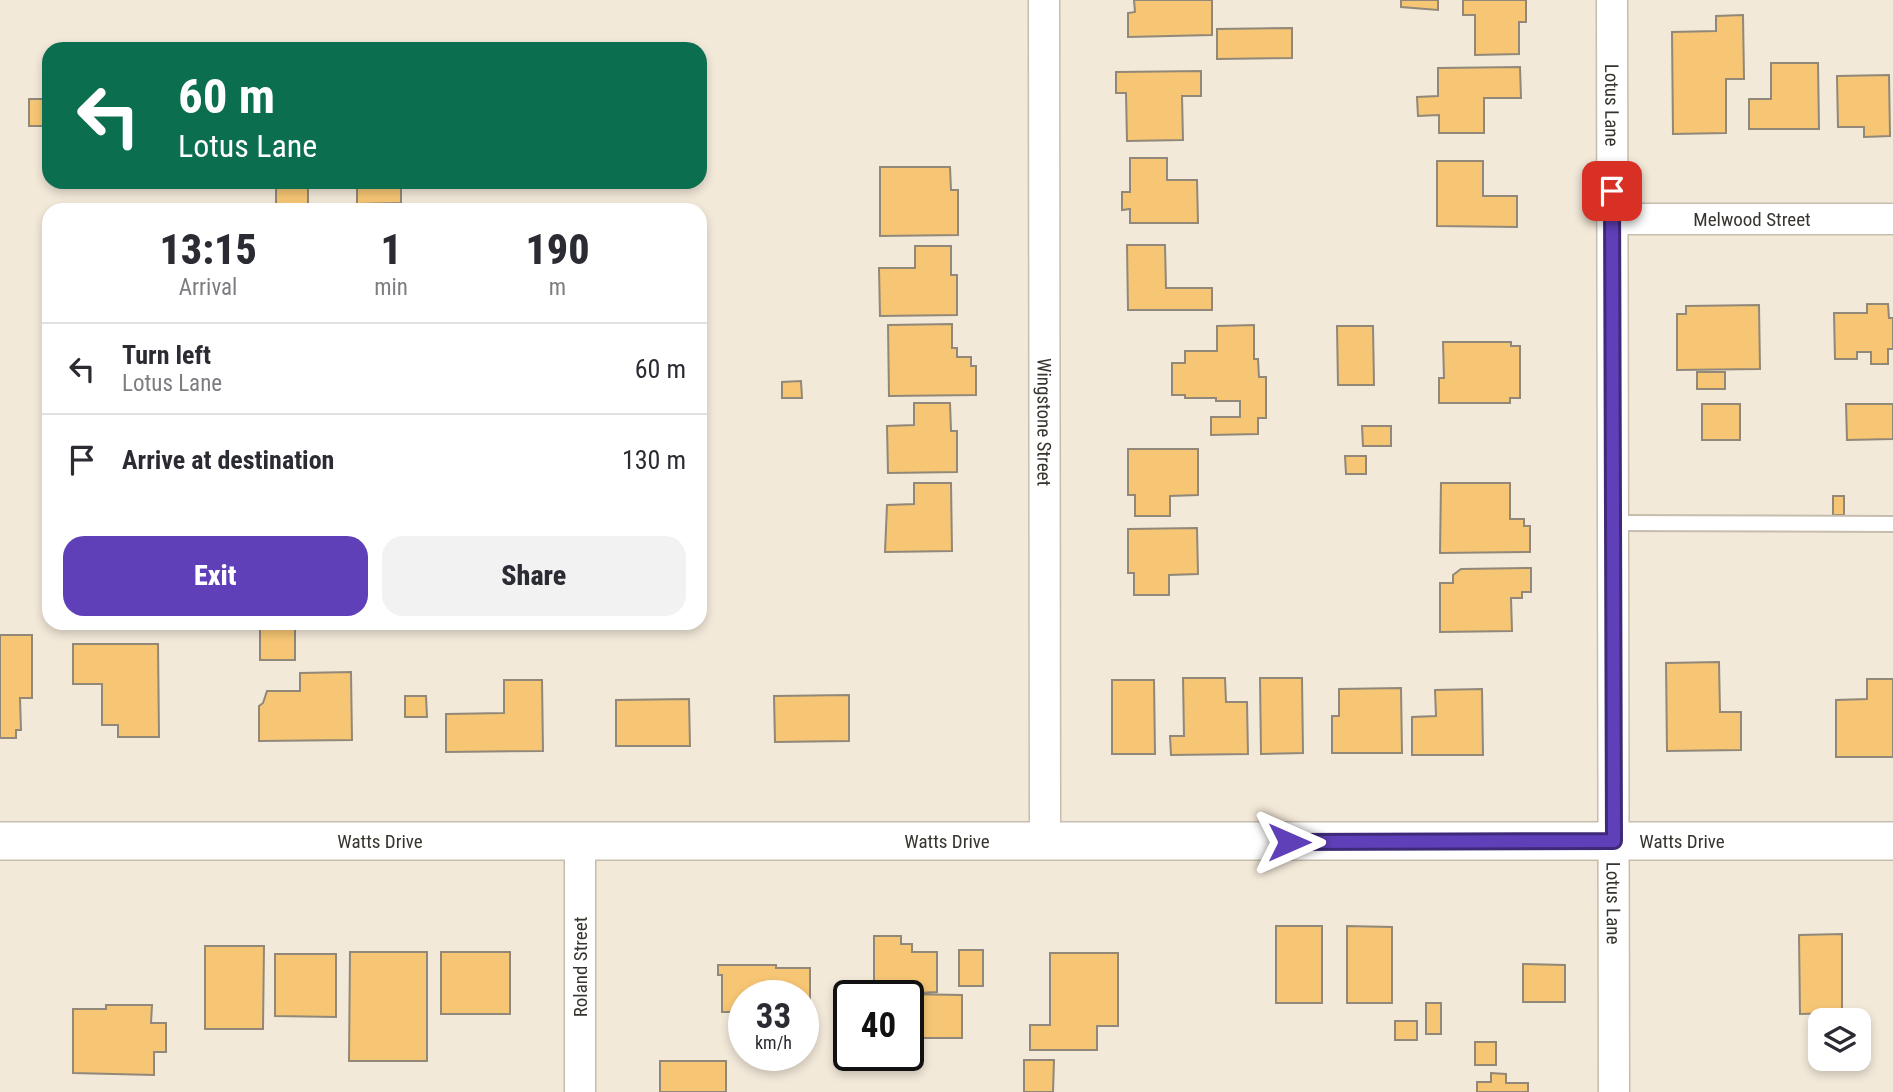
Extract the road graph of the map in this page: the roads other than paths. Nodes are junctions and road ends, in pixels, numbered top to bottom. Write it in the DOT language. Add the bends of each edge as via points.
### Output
graph roads {
  1 [pos="1044,0"];
  2 [pos="1612,0"];
  3 [pos="1612,219"];
  4 [pos="1893,219"];
  5 [pos="1613,523"];
  6 [pos="1893,524"];
  7 [pos="0,841"];
  8 [pos="1614,841"];
  9 [pos="1893,841"];
  10 [pos="580,842"];
  11 [pos="1045,842"];
  12 [pos="580,1092"];
  13 [pos="1614,1092"];
  1 -- 11 [label="street, Wingstone Street"];
  2 -- 3 [label="street, Lotus Lane"];
  3 -- 4 [label="street, Melwood Street"];
  3 -- 5 [label="street, Lotus Lane"];
  5 -- 6 [label="lane"];
  5 -- 8 [label="street, Lotus Lane"];
  7 -- 10 [label="street, Watts Drive"];
  8 -- 9 [label="street, Watts Drive"];
  8 -- 11 [label="street, Watts Drive"];
  8 -- 13 [label="street, Lotus Lane"];
  10 -- 11 [label="street, Watts Drive"];
  10 -- 12 [label="street, Roland Street"];
}
